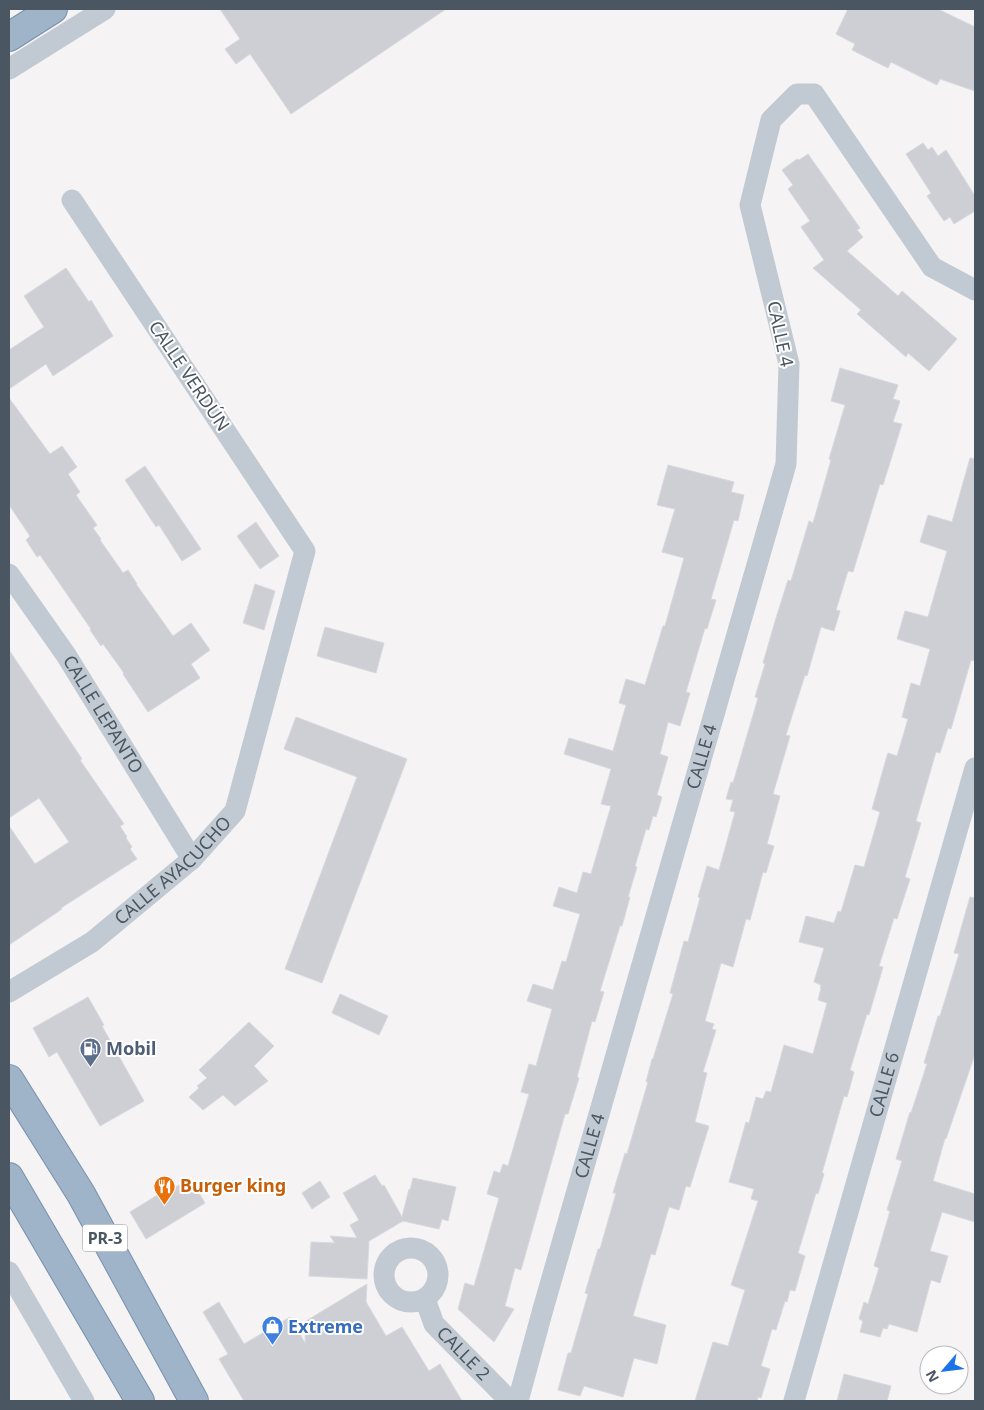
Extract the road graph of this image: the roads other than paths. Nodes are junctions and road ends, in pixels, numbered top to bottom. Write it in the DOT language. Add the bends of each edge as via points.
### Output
graph roads {
  1 [pos="53,9"];
  2 [pos="105,9"];
  3 [pos="9,37"];
  4 [pos="9,69"];
  5 [pos="72,200"];
  6 [pos="975,290"];
  7 [pos="305,551"];
  8 [pos="9,574"];
  9 [pos="975,772"];
  10 [pos="192,859"];
  11 [pos="9,992"];
  12 [pos="9,1079"];
  13 [pos="9,1177"];
  14 [pos="9,1272"];
  15 [pos="425,1299"];
  16 [pos="84,1401"];
  17 [pos="140,1401"];
  18 [pos="194,1401"];
  19 [pos="510,1401"];
  20 [pos="518,1401"];
  21 [pos="794,1401"];
  1 -- 3 [label="highway"];
  2 -- 4 [label="street"];
  5 -- 7 [label="street, CALLE VERDÚN"];
  6 -- 20 [label="street, CALLE 4" via="932,267 814,94 797,94 771,120 750,205 789,364 786,464"];
  7 -- 10 [label="street, CALLE AYACUCHO" via="235,811"];
  8 -- 10 [label="street, CALLE LEPANTO" via="66,655"];
  9 -- 21 [label="street, CALLE 6"];
  10 -- 11 [label="street, CALLE AYACUCHO" via="92,942"];
  12 -- 18 [label="highway, PR-3" via="81,1194"];
  13 -- 17 [label="highway, PR-3"];
  14 -- 16 [label="street"];
  15 -- 19 [label="street, CALLE 2" via="434,1324"];
}
